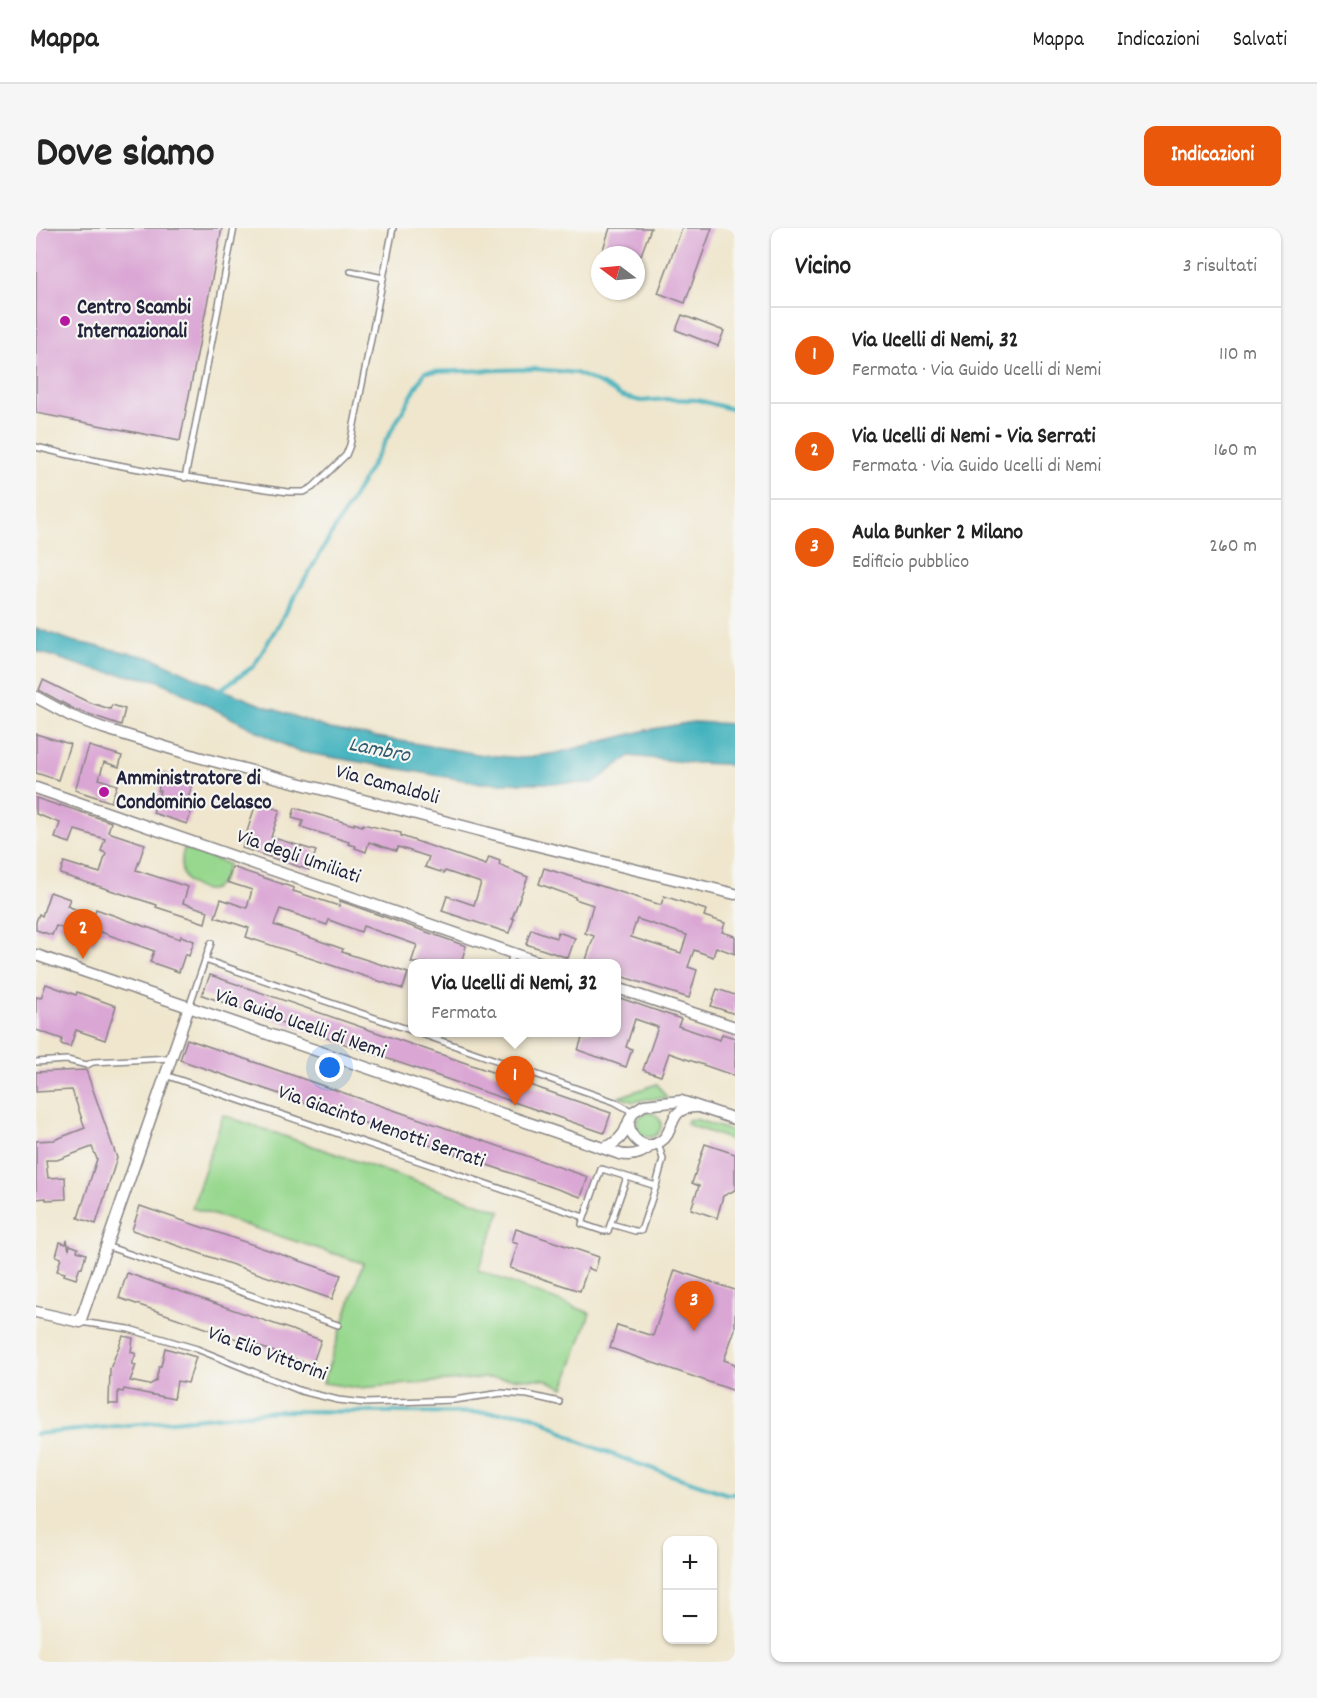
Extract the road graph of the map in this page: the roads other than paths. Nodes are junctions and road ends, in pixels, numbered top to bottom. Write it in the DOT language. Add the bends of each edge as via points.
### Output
graph roads {
  1 [pos="234,228"];
  2 [pos="393,228"];
  3 [pos="351,272"];
  4 [pos="383,278"];
  5 [pos="36,447"];
  6 [pos="185,478"];
  7 [pos="36,698"];
  8 [pos="36,788"];
  9 [pos="735,894"];
  10 [pos="211,943"];
  11 [pos="36,955"];
  12 [pos="511,958"];
  13 [pos="205,960"];
  14 [pos="621,989"];
  15 [pos="189,1007"];
  16 [pos="735,1027"];
  17 [pos="408,1030"];
  18 [pos="429,1037"];
  19 [pos="171,1058"];
  20 [pos="36,1062"];
  21 [pos="165,1075"];
  22 [pos="652,1105"];
  23 [pos="702,1108"];
  24 [pos="632,1115"];
  25 [pos="735,1119"];
  26 [pos="669,1130"];
  27 [pos="655,1144"];
  28 [pos="602,1148"];
  29 [pos="627,1177"];
  30 [pos="656,1186"];
  31 [pos="584,1217"];
  32 [pos="611,1224"];
  33 [pos="106,1246"];
  34 [pos="36,1312"];
  35 [pos="80,1322"];
  36 [pos="338,1325"];
  37 [pos="559,1402"];
  1 -- 6 [label="lane"];
  2 -- 4 [label="lane"];
  3 -- 4 [label="lane"];
  4 -- 6 [label="lane" via="346,455 304,492"];
  5 -- 6 [label="lane"];
  7 -- 9 [label="street, Via Camaldoli" via="103,728 198,756"];
  8 -- 12 [label="street, Via degli Umiliati"];
  10 -- 13 [label="lane, Via Guido Ucelli di Nemi"];
  11 -- 15 [label="street, Via Guido Ucelli di Nemi"];
  13 -- 15 [label="lane, Via Guido Ucelli di Nemi"];
  13 -- 17 [label="lane, Via Guido Ucelli di Nemi"];
  14 -- 16 [label="street"];
  15 -- 19 [label="street"];
  15 -- 28 [label="street, Via Guido Ucelli di Nemi"];
  18 -- 24 [label="lane, Via Guido Ucelli di Nemi" via="623,1105"];
  19 -- 20 [label="lane" via="87,1065 68,1060"];
  19 -- 21 [label="street"];
  21 -- 31 [label="lane, Via Giacinto Menotti Serrati"];
  21 -- 33 [label="street"];
  22 -- 23 [label="street" via="678,1101"];
  22 -- 24 [label="street" via="644,1105"];
  22 -- 26 [label="street" via="666,1113"];
  23 -- 25 [label="street"];
  23 -- 26 [label="street" via="680,1111"];
  24 -- 27 [label="street" via="629,1129 634,1138 641,1144"];
  24 -- 28 [label="street" via="622,1137"];
  26 -- 27 [label="street"];
  27 -- 28 [label="street, Via Guido Ucelli di Nemi" via="629,1155"];
  27 -- 30 [label="lane" via="663,1159"];
  29 -- 30 [label="lane"];
  29 -- 31 [label="lane" via="600,1171"];
  29 -- 32 [label="lane"];
  30 -- 32 [label="lane" via="641,1231"];
  31 -- 32 [label="lane" via="582,1224 603,1231 608,1231"];
  33 -- 35 [label="street"];
  33 -- 36 [label="lane"];
  34 -- 35 [label="street, Via Elio Vittorini"];
  35 -- 37 [label="lane, Via Elio Vittorini" via="129,1329 197,1349 301,1390 338,1400 454,1400 502,1393"];
}
